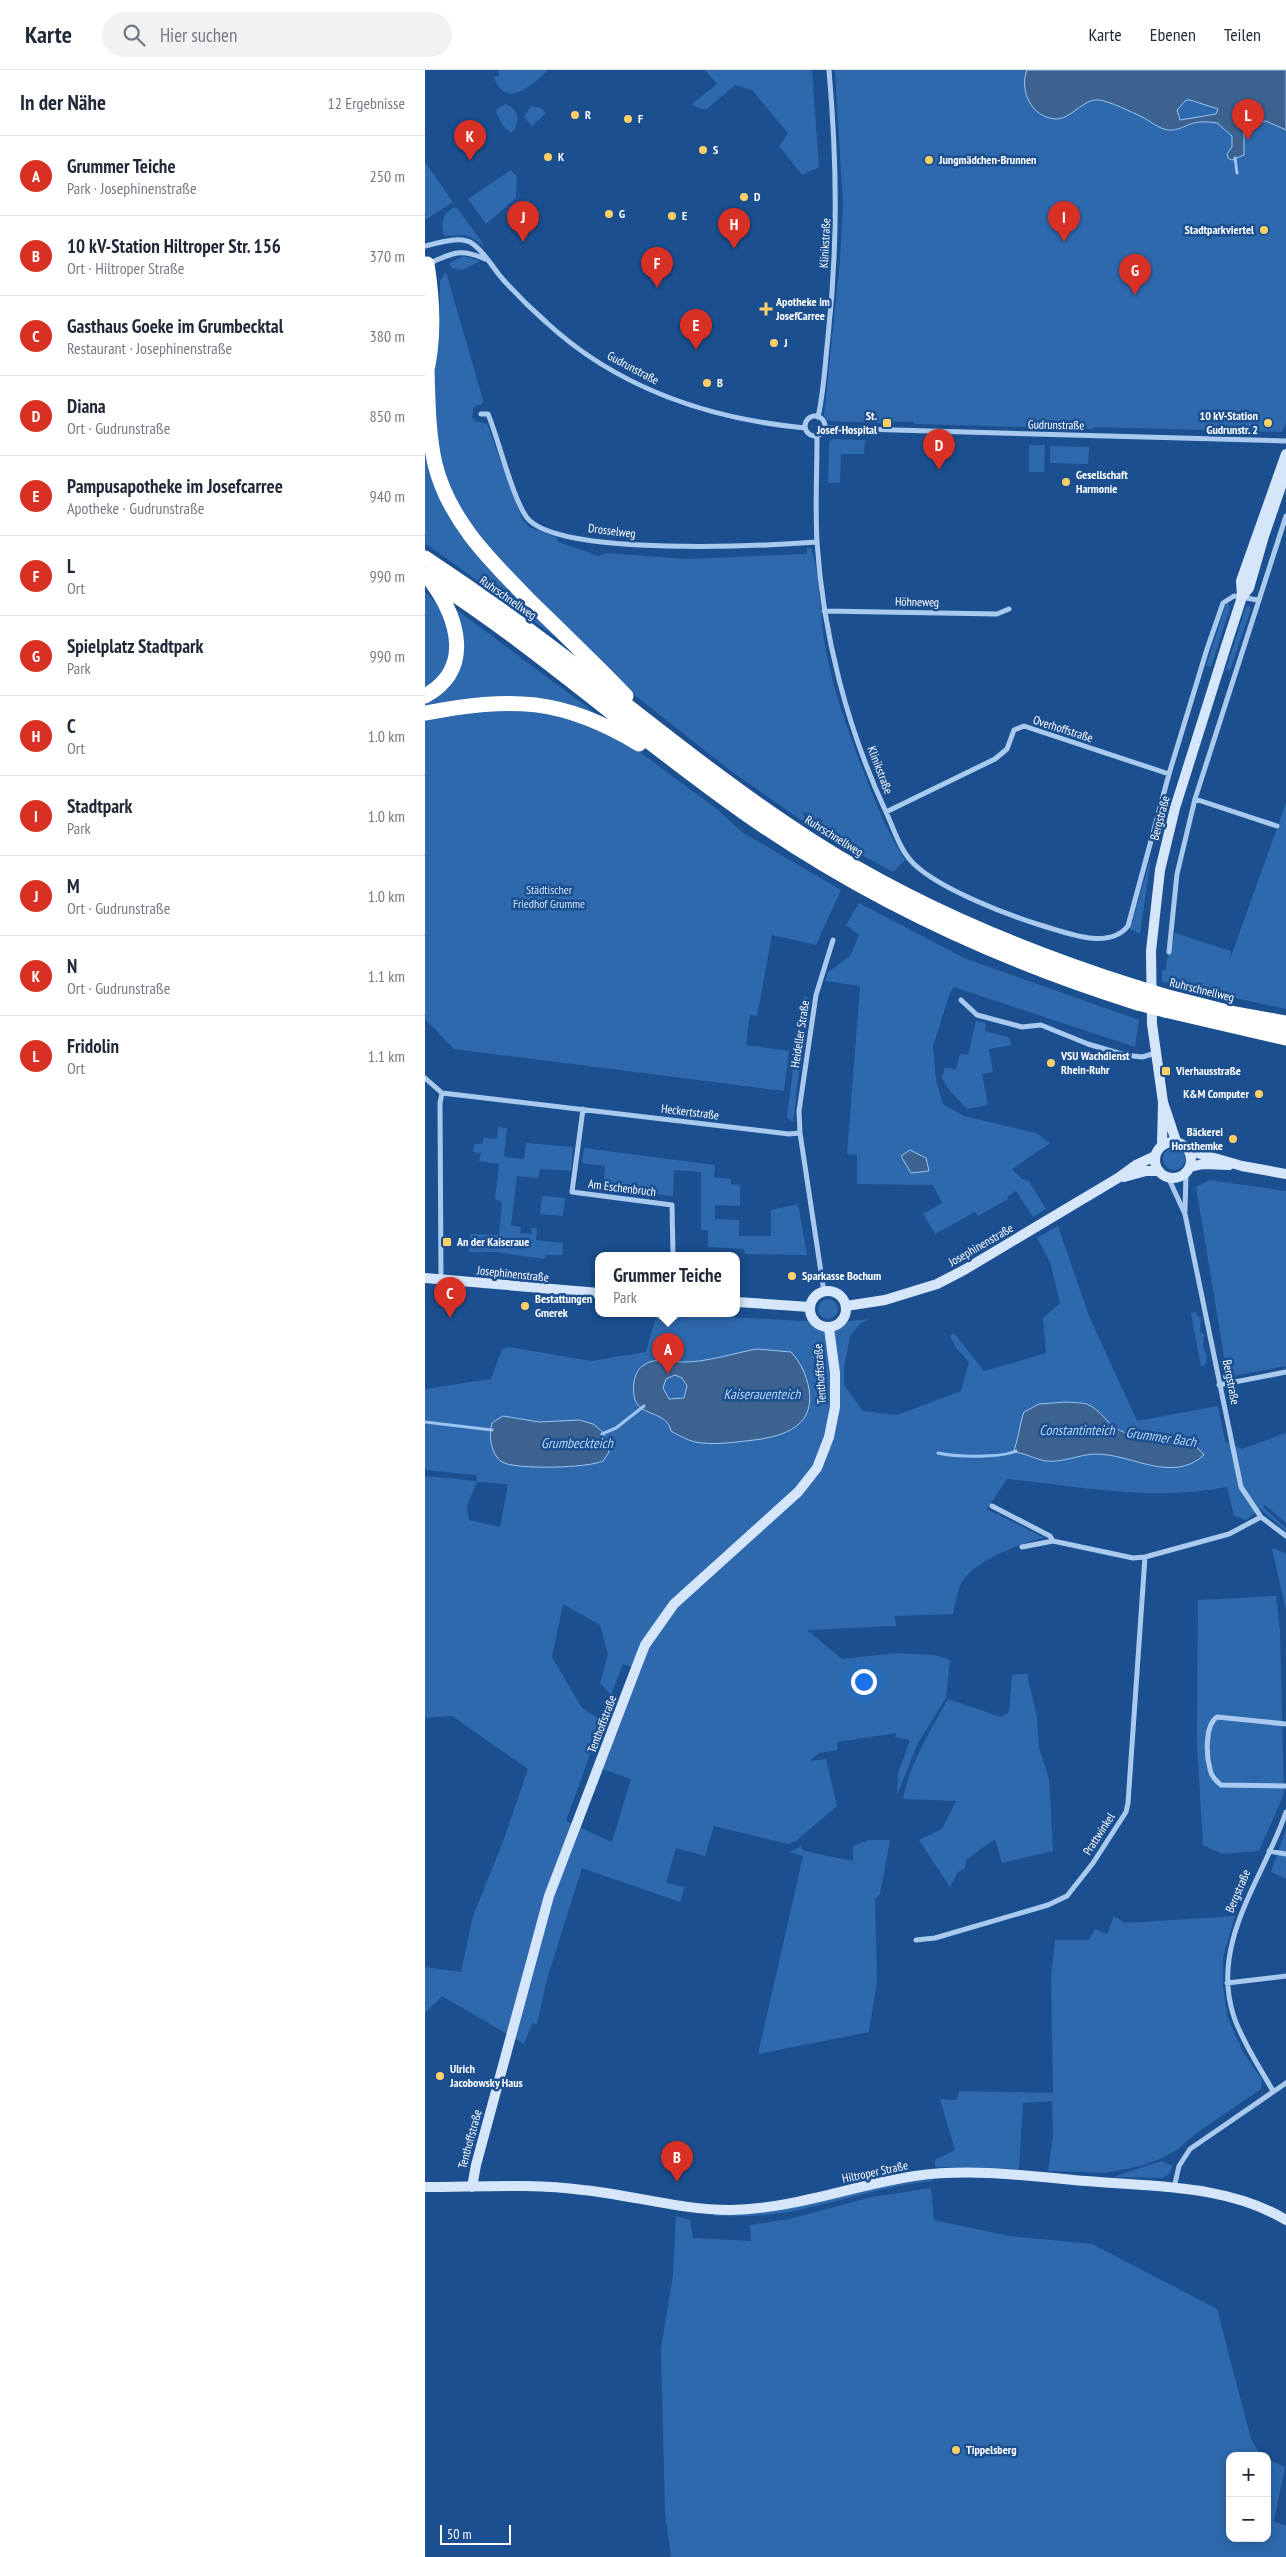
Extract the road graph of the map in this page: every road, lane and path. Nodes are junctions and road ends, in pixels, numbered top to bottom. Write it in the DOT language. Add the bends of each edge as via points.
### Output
graph roads {
  1 [pos="829,70"];
  2 [pos="425,246"];
  3 [pos="487,260"];
  4 [pos="426,262"];
  5 [pos="426,374"];
  6 [pos="481,414"];
  7 [pos="818,417"];
  8 [pos="805,428"];
  9 [pos="825,428"];
  10 [pos="817,437"];
  11 [pos="1286,441"];
  12 [pos="1286,454"];
  13 [pos="1286,472"];
  14 [pos="1286,516"];
  15 [pos="817,542"];
  16 [pos="425,558"];
  17 [pos="425,575"];
  18 [pos="1242,597"];
  19 [pos="1258,600"];
  20 [pos="1009,609"];
  21 [pos="824,610"];
  22 [pos="425,696"];
  23 [pos="425,713"];
  24 [pos="660,732"];
  25 [pos="1169,774"];
  26 [pos="700,780"];
  27 [pos="1195,799"];
  28 [pos="886,812"];
  29 [pos="1277,826"];
  30 [pos="857,876"];
  31 [pos="1132,917"];
  32 [pos="833,940"];
  33 [pos="1169,952"];
  34 [pos="961,1000"];
  35 [pos="1164,1003"];
  36 [pos="1286,1023"];
  37 [pos="1286,1038"];
  38 [pos="1156,1053"];
  39 [pos="425,1078"];
  40 [pos="442,1093"];
  41 [pos="1163,1102"];
  42 [pos="583,1109"];
  43 [pos="800,1133"];
  44 [pos="1176,1141"];
  45 [pos="1162,1145"];
  46 [pos="1190,1152"];
  47 [pos="1155,1156"];
  48 [pos="1242,1166"];
  49 [pos="1188,1170"];
  50 [pos="1159,1171"];
  51 [pos="1286,1174"];
  52 [pos="1169,1177"];
  53 [pos="1118,1178"];
  54 [pos="1185,1214"];
  55 [pos="673,1252"];
  56 [pos="425,1278"];
  57 [pos="441,1279"];
  58 [pos="824,1292"];
  59 [pos="595,1293"];
  60 [pos="740,1302"];
  61 [pos="846,1306"];
  62 [pos="810,1307"];
  63 [pos="829,1328"];
  64 [pos="1286,1372"];
  65 [pos="1219,1385"];
  66 [pos="992,1506"];
  67 [pos="1261,1517"];
  68 [pos="1286,1536"];
  69 [pos="1053,1541"];
  70 [pos="1022,1547"];
  71 [pos="1145,1557"];
  72 [pos="1286,1724"];
  73 [pos="1286,1786"];
  74 [pos="1286,1812"];
  75 [pos="1269,1851"];
  76 [pos="1286,1854"];
  77 [pos="916,1940"];
  78 [pos="1286,1976"];
  79 [pos="1227,1983"];
  80 [pos="1286,2084"];
  81 [pos="1273,2091"];
  82 [pos="425,2187"];
  83 [pos="472,2187"];
  84 [pos="1175,2188"];
  85 [pos="1286,2220"];
  1 -- 7 [label="street, Klinikstraße" via="837,172 837,226"];
  2 -- 3 [label="street, Gudrunstraße" via="465,241 473,244"];
  3 -- 4 [label="street, Gudrunstraße" via="459,252"];
  3 -- 8 [label="street, Gudrunstraße" via="547,323 578,348 633,381 673,400 707,411 759,423"];
  4 -- 5 [label="highway" via="433,315"];
  5 -- 24 [label="highway" via="435,465 448,499 470,535 492,563"];
  6 -- 15 [label="street, Drosselweg" via="488,414 491,420 523,512 538,526 573,536 670,547"];
  7 -- 8 [label="street" via="808,419"];
  7 -- 9 [label="street"];
  8 -- 10 [label="street" via="810,435"];
  9 -- 10 [label="street"];
  9 -- 11 [label="street, Gudrunstraße"];
  10 -- 15 [label="street, Klinikstraße"];
  12 -- 18 [label="street, Bergstraße" via="1241,581"];
  13 -- 18 [label="street, Bergstraße" via="1249,588"];
  14 -- 19 [label="street"];
  15 -- 21 [label="street, Klinikstraße"];
  16 -- 24 [label="highway, Ruhrschnellweg" via="512,618"];
  17 -- 22 [label="highway" via="437,589 453,620 457,646 451,670 437,688"];
  17 -- 26 [label="highway, Ruhrschnellweg" via="521,642"];
  18 -- 19 [label="street"];
  18 -- 25 [label="street, Bergstraße" via="1234,596 1223,603"];
  18 -- 38 [label="street, Bergstraße" via="1175,808 1160,870 1150,969"];
  19 -- 27 [label="street"];
  20 -- 21 [label="street, Höhneweg" via="997,614"];
  21 -- 28 [label="street, Klinikstraße" via="848,712"];
  23 -- 26 [label="highway" via="506,702 566,709 617,731"];
  24 -- 30 [label="highway, Ruhrschnellweg"];
  25 -- 28 [label="street, Overhoffstraße" via="1024,726 1014,730 1007,749 995,758"];
  25 -- 31 [label="street, Bergstraße"];
  26 -- 30 [label="highway, Ruhrschnellweg" via="786,842"];
  27 -- 29 [label="street"];
  27 -- 33 [label="street" via="1177,874"];
  28 -- 31 [label="street, Klinikstraße" via="914,864 945,884 996,909 1055,930 1100,939 1116,937"];
  30 -- 35 [label="highway, Ruhrschnellweg, bridge" via="919,917 989,950 1060,977"];
  32 -- 43 [label="street, Heideller Straße" via="813,1012 799,1112"];
  34 -- 38 [label="street" via="977,1015 1022,1027 1041,1025 1125,1055 1142,1057"];
  35 -- 36 [label="highway, Ruhrschnellweg"];
  35 -- 37 [label="highway, Ruhrschnellweg"];
  38 -- 41 [label="street, Bergstraße"];
  39 -- 40 [label="street"];
  40 -- 42 [label="street, Heckertstraße"];
  40 -- 57 [label="street"];
  41 -- 44 [label="street, Bergstraße"];
  41 -- 45 [label="street, Bergstraße"];
  42 -- 43 [label="street, Heckertstraße"];
  42 -- 55 [label="street, Am Eschenbruch" via="573,1192 672,1204"];
  43 -- 58 [label="street"];
  44 -- 45 [label="street"];
  44 -- 46 [label="street"];
  45 -- 47 [label="street"];
  46 -- 48 [label="street"];
  46 -- 49 [label="street, Bergstraße"];
  47 -- 50 [label="street"];
  47 -- 53 [label="street, Josephinenstraße"];
  48 -- 49 [label="street" via="1210,1164"];
  48 -- 51 [label="street"];
  49 -- 52 [label="street" via="1179,1177"];
  49 -- 54 [label="street, Bergstraße"];
  50 -- 52 [label="street"];
  50 -- 53 [label="street, Josephinenstraße"];
  52 -- 54 [label="street, Bergstraße"];
  53 -- 61 [label="street, Josephinenstraße" via="937,1284 885,1300"];
  54 -- 65 [label="street, Bergstraße"];
  56 -- 57 [label="street, Josephinenstraße"];
  57 -- 59 [label="street, Josephinenstraße"];
  58 -- 61 [label="street" via="838,1294"];
  58 -- 62 [label="street" via="814,1298"];
  60 -- 62 [label="street"];
  61 -- 63 [label="street" via="843,1321"];
  62 -- 63 [label="street" via="815,1322"];
  63 -- 83 [label="street, Tenthoffstraße" via="835,1372 835,1407 829,1437 817,1468 798,1492 674,1604 654,1630 638,1663 549,1896"];
  64 -- 65 [label="street"];
  65 -- 67 [label="street, Bergstraße" via="1241,1487"];
  66 -- 69 [label="street"];
  67 -- 68 [label="street, Bergstraße"];
  67 -- 71 [label="street" via="1229,1534"];
  69 -- 70 [label="street"];
  69 -- 71 [label="street" via="1133,1558"];
  71 -- 77 [label="street, Prattwinkel" via="1126,1812 1067,1896 1048,1906 935,1938"];
  72 -- 73 [label="street" via="1217,1717 1208,1728 1209,1769 1221,1785"];
  74 -- 75 [label="street, Bergstraße"];
  75 -- 76 [label="street"];
  75 -- 79 [label="street, Bergstraße" via="1229,1953"];
  78 -- 79 [label="street"];
  79 -- 81 [label="street, Bergstraße" via="1234,2017"];
  80 -- 81 [label="street"];
  81 -- 84 [label="street" via="1190,2149 1179,2166"];
  82 -- 83 [label="street, Hiltroper Straße"];
  83 -- 84 [label="street, Hiltroper Straße" via="563,2188 729,2210 791,2204 872,2184 937,2174 1058,2178"];
  84 -- 85 [label="street, Hiltroper Straße" via="1229,2198"];
}
